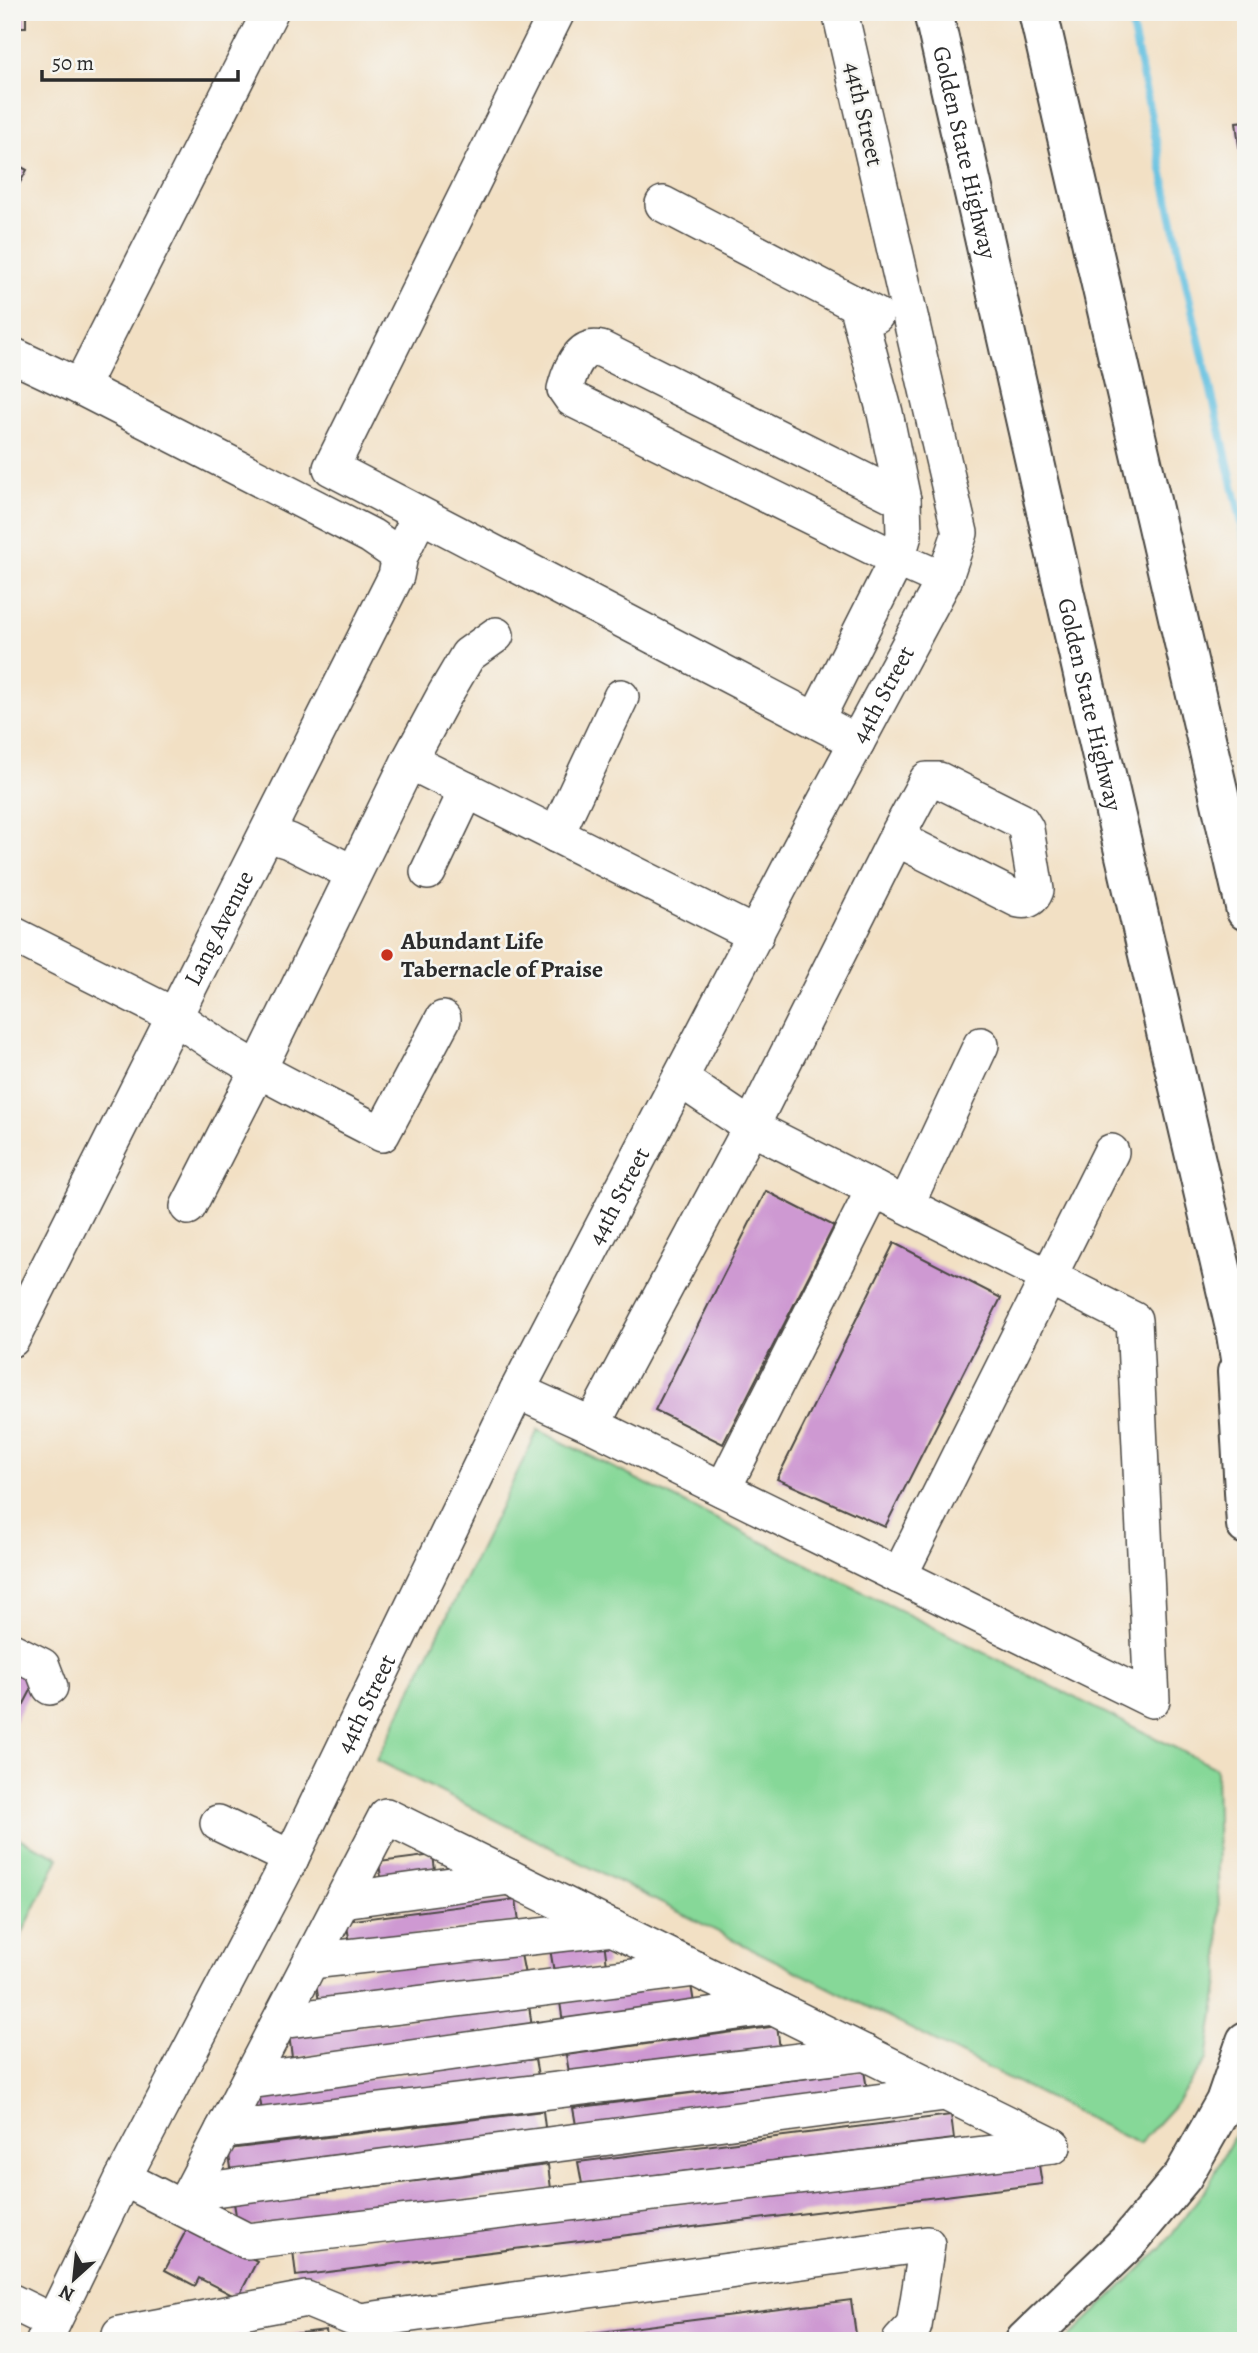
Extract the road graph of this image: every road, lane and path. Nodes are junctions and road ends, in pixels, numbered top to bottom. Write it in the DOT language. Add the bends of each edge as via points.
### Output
graph roads {
  1 [pos="270,12"];
  2 [pos="557,12"];
  3 [pos="840,12"];
  4 [pos="933,12"];
  5 [pos="1038,12"];
  6 [pos="663,204"];
  7 [pos="856,304"];
  8 [pos="914,334"];
  9 [pos="12,355"];
  10 [pos="80,387"];
  11 [pos="903,500"];
  12 [pos="420,515"];
  13 [pos="400,556"];
  14 [pos="897,559"];
  15 [pos="944,580"];
  16 [pos="496,635"];
  17 [pos="621,697"];
  18 [pos="816,720"];
  19 [pos="857,742"];
  20 [pos="409,761"];
  21 [pos="467,790"];
  22 [pos="267,834"];
  23 [pos="556,835"];
  24 [pos="896,838"];
  25 [pos="428,872"];
  26 [pos="353,873"];
  27 [pos="1246,911"];
  28 [pos="12,934"];
  29 [pos="756,935"];
  30 [pos="175,1016"];
  31 [pos="443,1020"];
  32 [pos="981,1045"];
  33 [pos="258,1070"];
  34 [pos="680,1079"];
  35 [pos="751,1127"];
  36 [pos="1111,1152"];
  37 [pos="874,1189"];
  38 [pos="906,1205"];
  39 [pos="188,1207"];
  40 [pos="1047,1276"];
  41 [pos="1235,1328"];
  42 [pos="12,1339"];
  43 [pos="517,1391"];
  44 [pos="1246,1396"];
  45 [pos="592,1425"];
  46 [pos="723,1489"];
  47 [pos="1246,1525"];
  48 [pos="899,1576"];
  49 [pos="12,1651"];
  50 [pos="50,1687"];
  51 [pos="218,1823"];
  52 [pos="291,1858"];
  53 [pos="509,1877"];
  54 [pos="343,1900"];
  55 [pos="613,1928"];
  56 [pos="311,1961"];
  57 [pos="696,1969"];
  58 [pos="773,2007"];
  59 [pos="280,2021"];
  60 [pos="1246,2040"];
  61 [pos="866,2053"];
  62 [pos="249,2081"];
  63 [pos="945,2092"];
  64 [pos="223,2130"];
  65 [pos="123,2178"];
  66 [pos="187,2200"];
  67 [pos="12,2302"];
  68 [pos="49,2331"];
  69 [pos="120,2341"];
  70 [pos="900,2341"];
  71 [pos="1026,2341"];
  1 -- 10 [label="street"];
  2 -- 12 [label="street" via="331,468"];
  3 -- 8 [label="street, 44th Street"];
  4 -- 41 [label="highway, Golden State Highway"];
  5 -- 27 [label="highway"];
  6 -- 7 [label="street"];
  7 -- 8 [label="street"];
  7 -- 11 [label="street"];
  8 -- 15 [label="street, 44th Street" via="960,533"];
  9 -- 10 [label="street"];
  10 -- 13 [label="street" via="370,536"];
  11 -- 14 [label="street" via="904,535"];
  11 -- 14 [label="street" via="601,349 582,352 567,383 565,389 572,399"];
  12 -- 13 [label="street, Lang Avenue"];
  12 -- 18 [label="street"];
  13 -- 22 [label="street, Lang Avenue" via="396,576"];
  14 -- 15 [label="street"];
  14 -- 18 [label="street"];
  15 -- 19 [label="street, 44th Street"];
  16 -- 20 [label="street" via="468,655"];
  17 -- 23 [label="street"];
  18 -- 19 [label="street"];
  19 -- 29 [label="street, 44th Street"];
  20 -- 21 [label="street"];
  20 -- 26 [label="street"];
  21 -- 23 [label="street"];
  21 -- 25 [label="street"];
  22 -- 26 [label="street"];
  22 -- 30 [label="street, Lang Avenue"];
  23 -- 29 [label="street"];
  24 -- 35 [label="street"];
  26 -- 33 [label="street"];
  28 -- 30 [label="street"];
  29 -- 34 [label="street, 44th Street"];
  30 -- 33 [label="street"];
  30 -- 42 [label="street, Lang Avenue"];
  31 -- 33 [label="street" via="382,1134"];
  32 -- 38 [label="street"];
  33 -- 39 [label="street"];
  34 -- 35 [label="street"];
  34 -- 43 [label="street, 44th Street"];
  35 -- 37 [label="street"];
  35 -- 45 [label="street"];
  36 -- 40 [label="street"];
  37 -- 38 [label="street"];
  37 -- 46 [label="street"];
  38 -- 40 [label="street"];
  40 -- 48 [label="street"];
  40 -- 48 [label="street" via="1134,1320 1152,1700"];
  41 -- 44 [label="highway, Golden State Highway"];
  41 -- 47 [label="highway"];
  43 -- 45 [label="street"];
  43 -- 52 [label="street, 44th Street"];
  45 -- 46 [label="street"];
  46 -- 48 [label="street"];
  49 -- 50 [label="street" via="42,1666"];
  51 -- 52 [label="street"];
  52 -- 65 [label="street, 44th Street"];
  53 -- 54 [label="street"];
  53 -- 54 [label="street" via="386,1816"];
  53 -- 55 [label="street"];
  54 -- 56 [label="street"];
  55 -- 56 [label="street"];
  55 -- 57 [label="street"];
  56 -- 59 [label="street"];
  57 -- 58 [label="street"];
  57 -- 59 [label="street"];
  58 -- 61 [label="street"];
  58 -- 62 [label="street"];
  59 -- 62 [label="street"];
  60 -- 71 [label="highway" via="1224,2102 1183,2176 1128,2242"];
  61 -- 63 [label="street"];
  61 -- 64 [label="street"];
  62 -- 64 [label="street"];
  63 -- 66 [label="street"];
  63 -- 66 [label="street" via="1053,2146 247,2241"];
  64 -- 66 [label="street"];
  65 -- 66 [label="street"];
  65 -- 68 [label="street, 44th Street"];
  67 -- 68 [label="street"];
  69 -- 70 [label="street" via="120,2334 306,2299 360,2321 927,2244 914,2326"];
}
